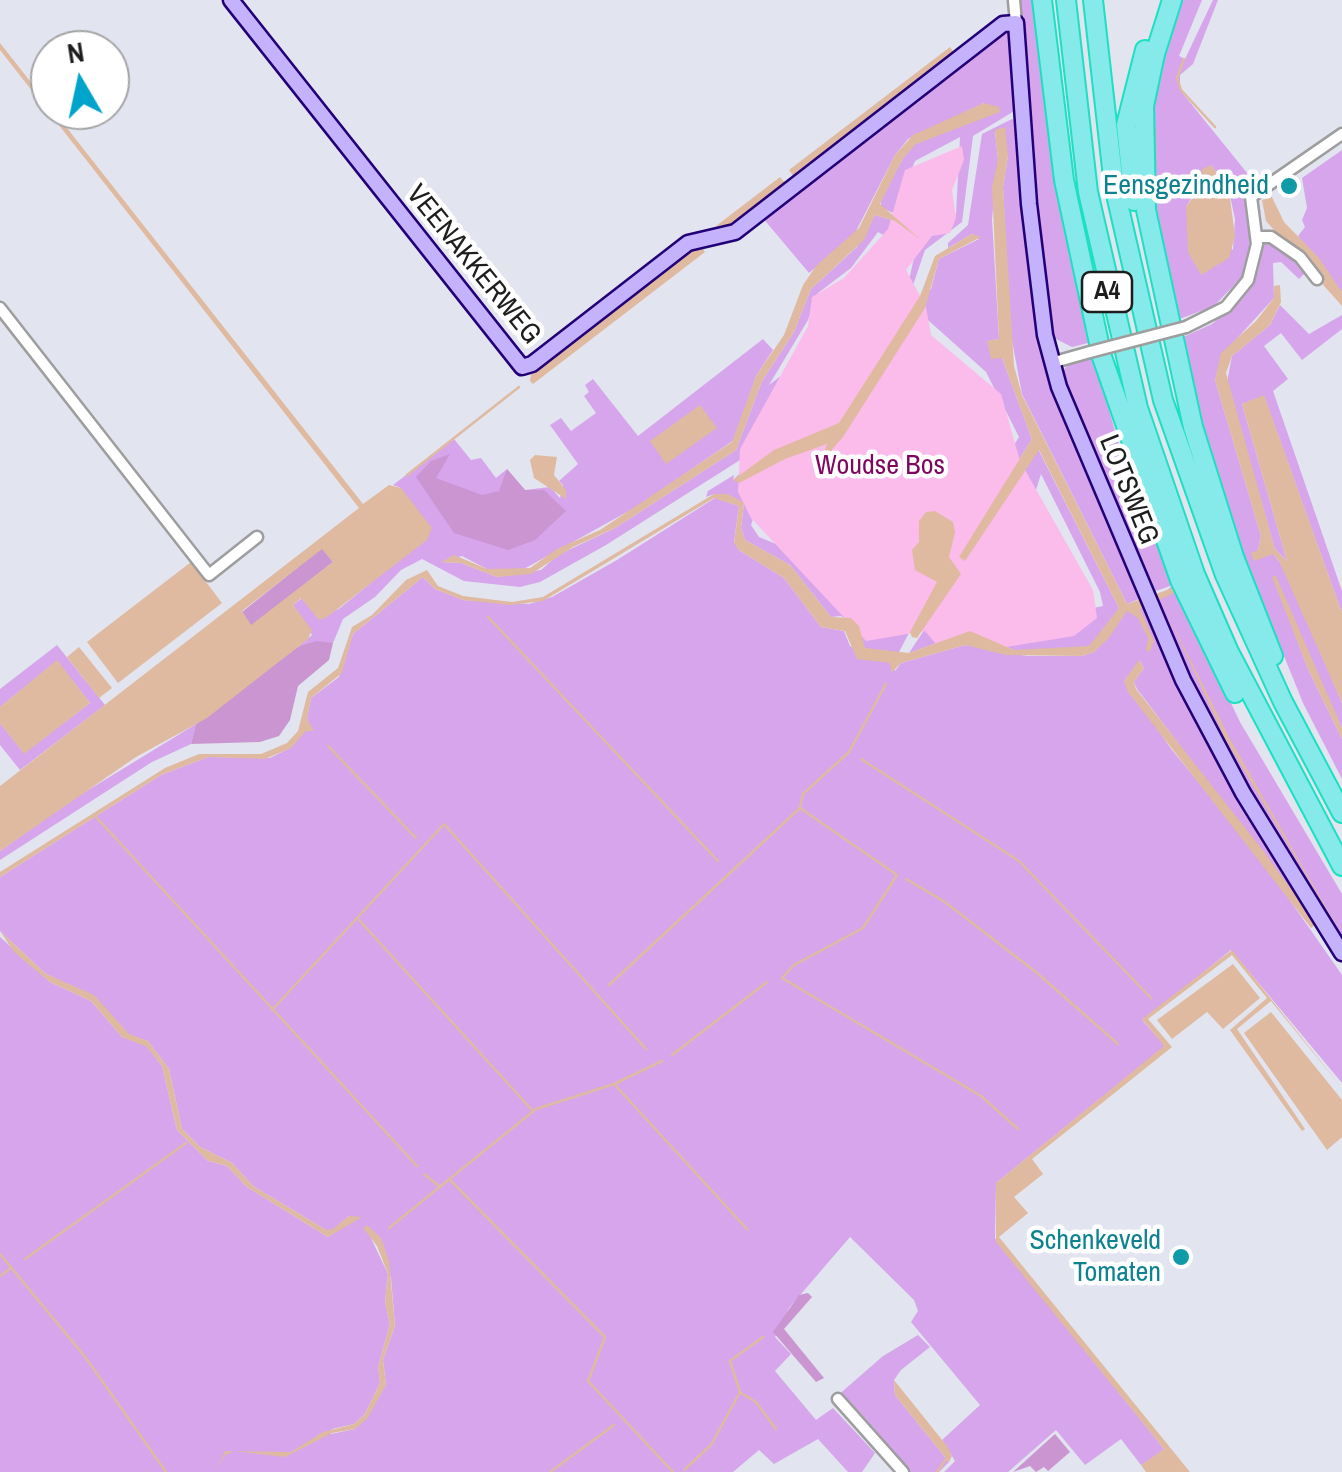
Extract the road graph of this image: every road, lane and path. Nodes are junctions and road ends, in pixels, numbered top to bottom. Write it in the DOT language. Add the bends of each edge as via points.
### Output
graph roads {
  1 [pos="231,0"];
  2 [pos="1014,0"];
  3 [pos="1042,0"];
  4 [pos="1066,0"];
  5 [pos="1093,0"];
  6 [pos="1161,0"];
  7 [pos="1172,0"];
  8 [pos="1016,23"];
  9 [pos="1342,134"];
  10 [pos="1257,237"];
  11 [pos="1317,279"];
  12 [pos="0,308"];
  13 [pos="1177,327"];
  14 [pos="1051,362"];
  15 [pos="257,537"];
  16 [pos="1229,566"];
  17 [pos="1190,582"];
  18 [pos="1342,812"];
  19 [pos="1342,866"];
  20 [pos="1342,954"];
  21 [pos="838,1399"];
  22 [pos="903,1472"];
  1 -- 8 [label="street, VEENAKKERWEG" via="522,367 688,243 736,232 1003,24"];
  2 -- 8 [label="street, LOTSWEG"];
  3 -- 17 [label="highway, A4" via="1059,149 1088,302 1127,438"];
  4 -- 17 [label="highway, A4" via="1074,102 1108,294"];
  5 -- 16 [label="highway, A4" via="1114,186 1139,309 1163,400"];
  6 -- 13 [label="highway, A4" via="1130,99 1126,144 1155,298"];
  7 -- 13 [label="highway, A4" via="1147,87 1142,153 1146,210"];
  8 -- 14 [label="street, LOTSWEG" via="1029,204"];
  9 -- 10 [label="street" via="1251,197"];
  10 -- 11 [label="street" via="1300,257"];
  10 -- 13 [label="street" via="1252,270 1234,300 1208,320"];
  12 -- 15 [label="street" via="209,575"];
  13 -- 14 [label="street, bridge"];
  13 -- 16 [label="highway, A4" via="1193,427"];
  14 -- 20 [label="street, LOTSWEG" via="1150,609 1243,794"];
  16 -- 18 [label="highway, A4"];
  17 -- 19 [label="highway, A4"];
  21 -- 22 [label="street"];
}
